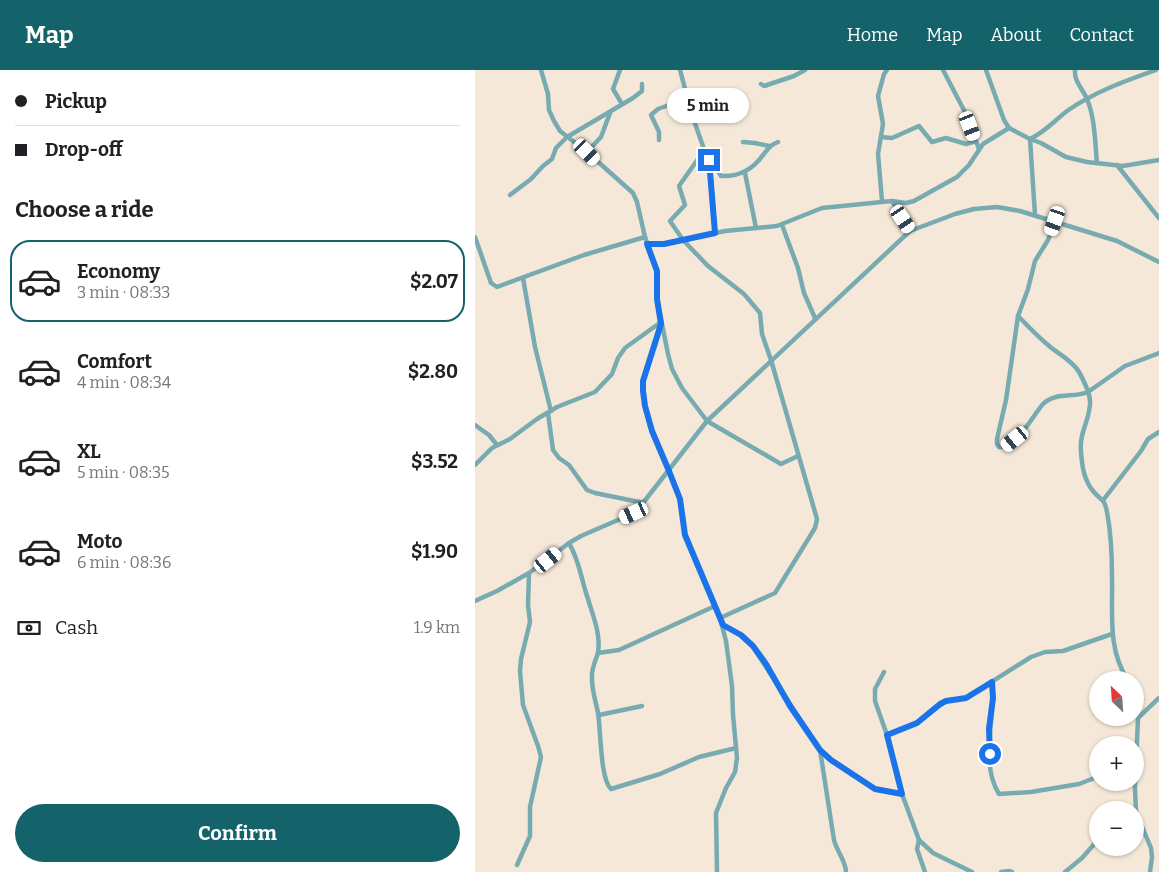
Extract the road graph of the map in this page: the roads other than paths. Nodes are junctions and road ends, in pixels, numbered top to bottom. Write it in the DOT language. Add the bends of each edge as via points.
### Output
graph roads {
  1 [pos="541,70"];
  2 [pos="620,70"];
  3 [pos="680,70"];
  4 [pos="805,70"];
  5 [pos="887,70"];
  6 [pos="943,70"];
  7 [pos="986,70"];
  8 [pos="1075,70"];
  9 [pos="1156,70"];
  10 [pos="796,72"];
  11 [pos="642,84"];
  12 [pos="761,84"];
  13 [pos="688,98"];
  14 [pos="1087,98"];
  15 [pos="622,104"];
  16 [pos="610,112"];
  17 [pos="1009,128"];
  18 [pos="567,137"];
  19 [pos="881,137"];
  20 [pos="1030,139"];
  21 [pos="659,140"];
  22 [pos="976,141"];
  23 [pos="743,142"];
  24 [pos="778,142"];
  25 [pos="769,146"];
  26 [pos="979,148"];
  27 [pos="705,149"];
  28 [pos="587,152"];
  29 [pos="1159,160"];
  30 [pos="1097,163"];
  31 [pos="1117,165"];
  32 [pos="710,166"];
  33 [pos="745,172"];
  34 [pos="510,195"];
  35 [pos="882,201"];
  36 [pos="892,201"];
  37 [pos="1035,216"];
  38 [pos="1159,218"];
  39 [pos="1055,221"];
  40 [pos="782,225"];
  41 [pos="756,228"];
  42 [pos="910,231"];
  43 [pos="715,233"];
  44 [pos="475,237"];
  45 [pos="645,237"];
  46 [pos="683,240"];
  47 [pos="647,244"];
  48 [pos="1159,262"];
  49 [pos="523,278"];
  50 [pos="1017,316"];
  51 [pos="815,318"];
  52 [pos="661,323"];
  53 [pos="1159,353"];
  54 [pos="771,360"];
  55 [pos="1088,392"];
  56 [pos="549,412"];
  57 [pos="707,421"];
  58 [pos="475,425"];
  59 [pos="1159,432"];
  60 [pos="497,445"];
  61 [pos="798,456"];
  62 [pos="475,465"];
  63 [pos="669,471"];
  64 [pos="1104,499"];
  65 [pos="643,503"];
  66 [pos="569,543"];
  67 [pos="529,573"];
  68 [pos="475,600"];
  69 [pos="715,606"];
  70 [pos="720,618"];
  71 [pos="723,625"];
  72 [pos="1112,634"];
  73 [pos="598,653"];
  74 [pos="1123,671"];
  75 [pos="884,672"];
  76 [pos="992,682"];
  77 [pos="1159,698"];
  78 [pos="642,706"];
  79 [pos="1144,712"];
  80 [pos="599,715"];
  81 [pos="887,735"];
  82 [pos="736,748"];
  83 [pos="820,750"];
  84 [pos="1089,780"];
  85 [pos="902,794"];
  86 [pos="1144,832"];
  87 [pos="919,840"];
  88 [pos="1089,851"];
  89 [pos="517,865"];
  90 [pos="717,872"];
  91 [pos="846,872"];
  92 [pos="925,872"];
  93 [pos="972,872"];
  94 [pos="1001,872"];
  95 [pos="1012,872"];
  96 [pos="1065,872"];
  97 [pos="1150,872"];
  1 -- 18 [label="street" via="549,110"];
  2 -- 15 [label="street" via="613,89"];
  3 -- 13 [label="street"];
  4 -- 10 [label="street"];
  5 -- 19 [label="street" via="878,96 883,124"];
  6 -- 22 [label="street"];
  7 -- 17 [label="street"];
  8 -- 14 [label="street" via="1075,79"];
  9 -- 14 [label="street"];
  10 -- 12 [label="street" via="764,86"];
  11 -- 15 [label="street" via="642,91"];
  13 -- 21 [label="street" via="657,109 651,115"];
  13 -- 27 [label="street"];
  14 -- 20 [label="street"];
  14 -- 30 [label="street"];
  15 -- 16 [label="street"];
  16 -- 18 [label="street"];
  16 -- 28 [label="street" via="601,137"];
  17 -- 20 [label="street"];
  17 -- 26 [label="street"];
  18 -- 28 [label="street"];
  18 -- 34 [label="street" via="556,148 552,159"];
  19 -- 22 [label="street" via="892,138 919,126 932,142 946,138 966,144"];
  19 -- 35 [label="street" via="878,154"];
  20 -- 30 [label="street" via="1066,157"];
  20 -- 37 [label="street"];
  22 -- 26 [label="street"];
  23 -- 25 [label="street"];
  24 -- 25 [label="street"];
  25 -- 33 [label="street"];
  26 -- 36 [label="street" via="957,177 914,201"];
  27 -- 32 [label="street"];
  27 -- 46 [label="street" via="679,186 685,205 670,219"];
  28 -- 45 [label="street" via="633,193"];
  29 -- 31 [label="street"];
  30 -- 31 [label="street"];
  31 -- 38 [label="street"];
  32 -- 33 [label="street" via="715,166 721,176"];
  32 -- 43 [label="street"];
  33 -- 41 [label="street"];
  35 -- 36 [label="street"];
  35 -- 40 [label="street" via="822,208"];
  36 -- 42 [label="street"];
  37 -- 39 [label="street"];
  37 -- 42 [label="street" via="997,207 974,209"];
  39 -- 48 [label="street" via="1117,241"];
  39 -- 50 [label="street" via="1035,261"];
  40 -- 41 [label="street"];
  40 -- 51 [label="street"];
  41 -- 43 [label="street"];
  42 -- 51 [label="street"];
  43 -- 46 [label="street"];
  44 -- 49 [label="street" via="494,286"];
  45 -- 47 [label="street"];
  45 -- 49 [label="street"];
  46 -- 47 [label="street"];
  46 -- 54 [label="street" via="708,266 744,294 758,311"];
  47 -- 52 [label="street" via="657,271"];
  49 -- 56 [label="street"];
  50 -- 55 [label="street" via="1078,370"];
  50 -- 55 [label="street" via="1006,400 997,439 999,447 1015,439 1046,401"];
  51 -- 54 [label="street"];
  52 -- 56 [label="street" via="625,348 611,374 595,392"];
  52 -- 57 [label="street" via="672,369"];
  52 -- 63 [label="street" via="646,369 643,391 652,431"];
  53 -- 55 [label="street" via="1125,366"];
  54 -- 57 [label="street"];
  54 -- 61 [label="street"];
  55 -- 64 [label="street" via="1090,402 1080,438 1081,453 1087,483"];
  56 -- 60 [label="street"];
  56 -- 65 [label="street" via="553,450 587,490"];
  57 -- 61 [label="street" via="781,464"];
  57 -- 63 [label="street"];
  58 -- 60 [label="street"];
  59 -- 64 [label="street" via="1149,439"];
  60 -- 62 [label="street"];
  61 -- 70 [label="street" via="817,519 815,528 775,593"];
  63 -- 65 [label="street"];
  63 -- 69 [label="street" via="680,499 685,535"];
  64 -- 72 [label="street" via="1112,577"];
  65 -- 66 [label="street" via="634,513"];
  66 -- 67 [label="street"];
  66 -- 73 [label="street" via="579,563 593,612"];
  67 -- 68 [label="street"];
  67 -- 89 [label="street" via="530,622 520,671 523,705 541,757 531,807 530,836"];
  69 -- 70 [label="street"];
  69 -- 73 [label="street" via="619,650"];
  70 -- 71 [label="street"];
  71 -- 82 [label="street" via="732,686"];
  71 -- 83 [label="street" via="753,646"];
  72 -- 74 [label="street"];
  72 -- 76 [label="street" via="1063,651 1045,652"];
  73 -- 80 [label="street" via="591,679"];
  75 -- 81 [label="street" via="874,695"];
  76 -- 81 [label="street" via="966,698 940,704 917,723"];
  76 -- 84 [label="street" via="991,773 999,794 1031,792"];
  77 -- 79 [label="street"];
  78 -- 80 [label="street"];
  80 -- 82 [label="street" via="604,772 611,789 660,774 699,757"];
  81 -- 85 [label="street"];
  82 -- 90 [label="street" via="735,772 716,813"];
  83 -- 85 [label="street" via="869,786"];
  83 -- 91 [label="street" via="836,848"];
  85 -- 87 [label="street"];
  86 -- 97 [label="street" via="1151,848"];
  87 -- 92 [label="street" via="917,849"];
  87 -- 93 [label="street" via="933,854"];
  88 -- 96 [label="street"];
  94 -- 95 [label="street"];
}
